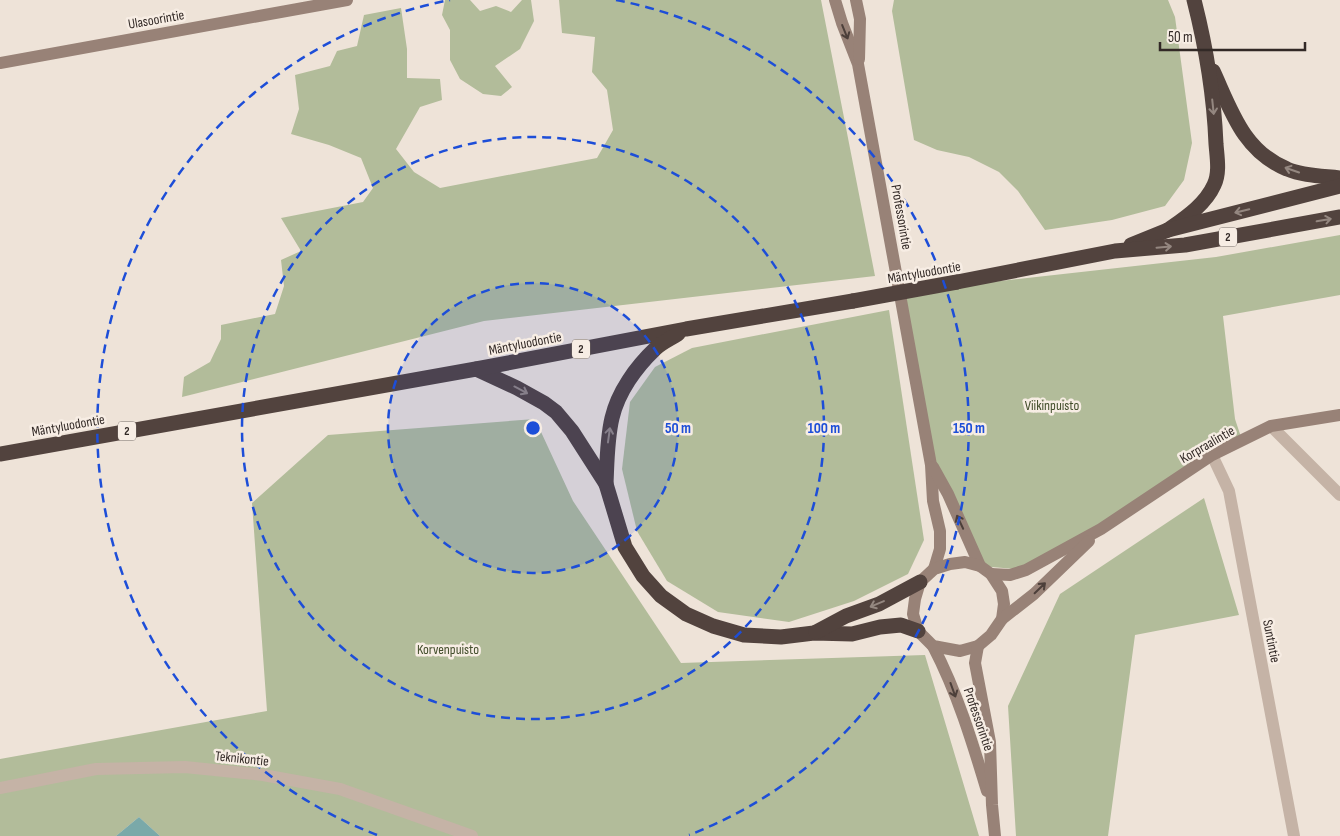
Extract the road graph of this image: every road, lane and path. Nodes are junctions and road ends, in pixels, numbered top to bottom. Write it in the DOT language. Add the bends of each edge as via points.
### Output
graph roads {
  1 [pos="347,0"];
  2 [pos="834,0"];
  3 [pos="856,0"];
  4 [pos="1194,0"];
  5 [pos="1208,58"];
  6 [pos="0,63"];
  7 [pos="858,64"];
  8 [pos="1340,178"];
  9 [pos="1340,186"];
  10 [pos="1340,216"];
  11 [pos="1168,230"];
  12 [pos="1115,251"];
  13 [pos="686,329"];
  14 [pos="476,369"];
  15 [pos="1340,415"];
  16 [pos="1271,426"];
  17 [pos="0,454"];
  18 [pos="1212,455"];
  19 [pos="931,465"];
  20 [pos="606,484"];
  21 [pos="1340,495"];
  22 [pos="1101,529"];
  23 [pos="980,566"];
  24 [pos="934,569"];
  25 [pos="992,574"];
  26 [pos="920,582"];
  27 [pos="1002,619"];
  28 [pos="918,631"];
  29 [pos="814,633"];
  30 [pos="932,646"];
  31 [pos="978,646"];
  32 [pos="0,788"];
  33 [pos="992,805"];
  34 [pos="472,836"];
  35 [pos="995,836"];
  36 [pos="1294,836"];
  1 -- 6 [label="main road, Ulasoorintie"];
  2 -- 7 [label="main road, Professorintie, one-way"];
  3 -- 7 [label="main road, Professorintie" via="860,20"];
  4 -- 5 [label="highway"];
  8 -- 5 [label="highway, one-way" via="1280,166 1245,137"];
  5 -- 11 [label="highway, one-way" via="1216,140 1214,184 1203,201"];
  7 -- 19 [label="main road, Professorintie"];
  9 -- 11 [label="highway, Mäntyluodontie / 2, one-way"];
  12 -- 10 [label="highway, Mäntyluodontie / 2, one-way" via="1185,245"];
  11 -- 12 [label="highway, Mäntyluodontie / 2"];
  12 -- 13 [label="highway, Mäntyluodontie / 2, bridge"];
  13 -- 14 [label="highway, Mäntyluodontie / 2"];
  20 -- 13 [label="highway, one-way" via="612,416 622,390 656,348"];
  14 -- 17 [label="highway, Mäntyluodontie / 2"];
  14 -- 20 [label="highway, one-way" via="517,388 556,412"];
  15 -- 16 [label="main road, Korpraalintie"];
  16 -- 18 [label="main road, Korpraalintie"];
  16 -- 21 [label="street"];
  18 -- 22 [label="main road, Korpraalintie"];
  18 -- 36 [label="street, Suntintie" via="1229,491"];
  23 -- 19 [label="main road, Professorintie, one-way" via="948,494"];
  19 -- 24 [label="main road, Professorintie" via="933,501 940,531 940,549"];
  20 -- 29 [label="highway" via="625,547 642,576 661,596 686,614 744,635 781,637"];
  22 -- 25 [label="main road, Korpraalintie" via="1026,570 1010,575"];
  27 -- 22 [label="main road, Korpraalintie, one-way" via="1034,594"];
  23 -- 24 [label="main road" via="965,562"];
  23 -- 25 [label="main road"];
  24 -- 26 [label="main road"];
  25 -- 27 [label="main road" via="1002,591"];
  26 -- 28 [label="main road" via="913,614"];
  26 -- 29 [label="highway, one-way"];
  27 -- 31 [label="main road" via="992,635"];
  28 -- 29 [label="highway" via="902,625 852,634"];
  28 -- 30 [label="main road"];
  30 -- 31 [label="main road" via="960,651"];
  30 -- 33 [label="main road, Professorintie, one-way" via="948,676"];
  31 -- 33 [label="main road, Professorintie" via="975,663 990,742"];
  32 -- 34 [label="street, Teknikontie" via="96,770 185,768 263,775 340,789"];
  33 -- 35 [label="main road, Professorintie"];
}
